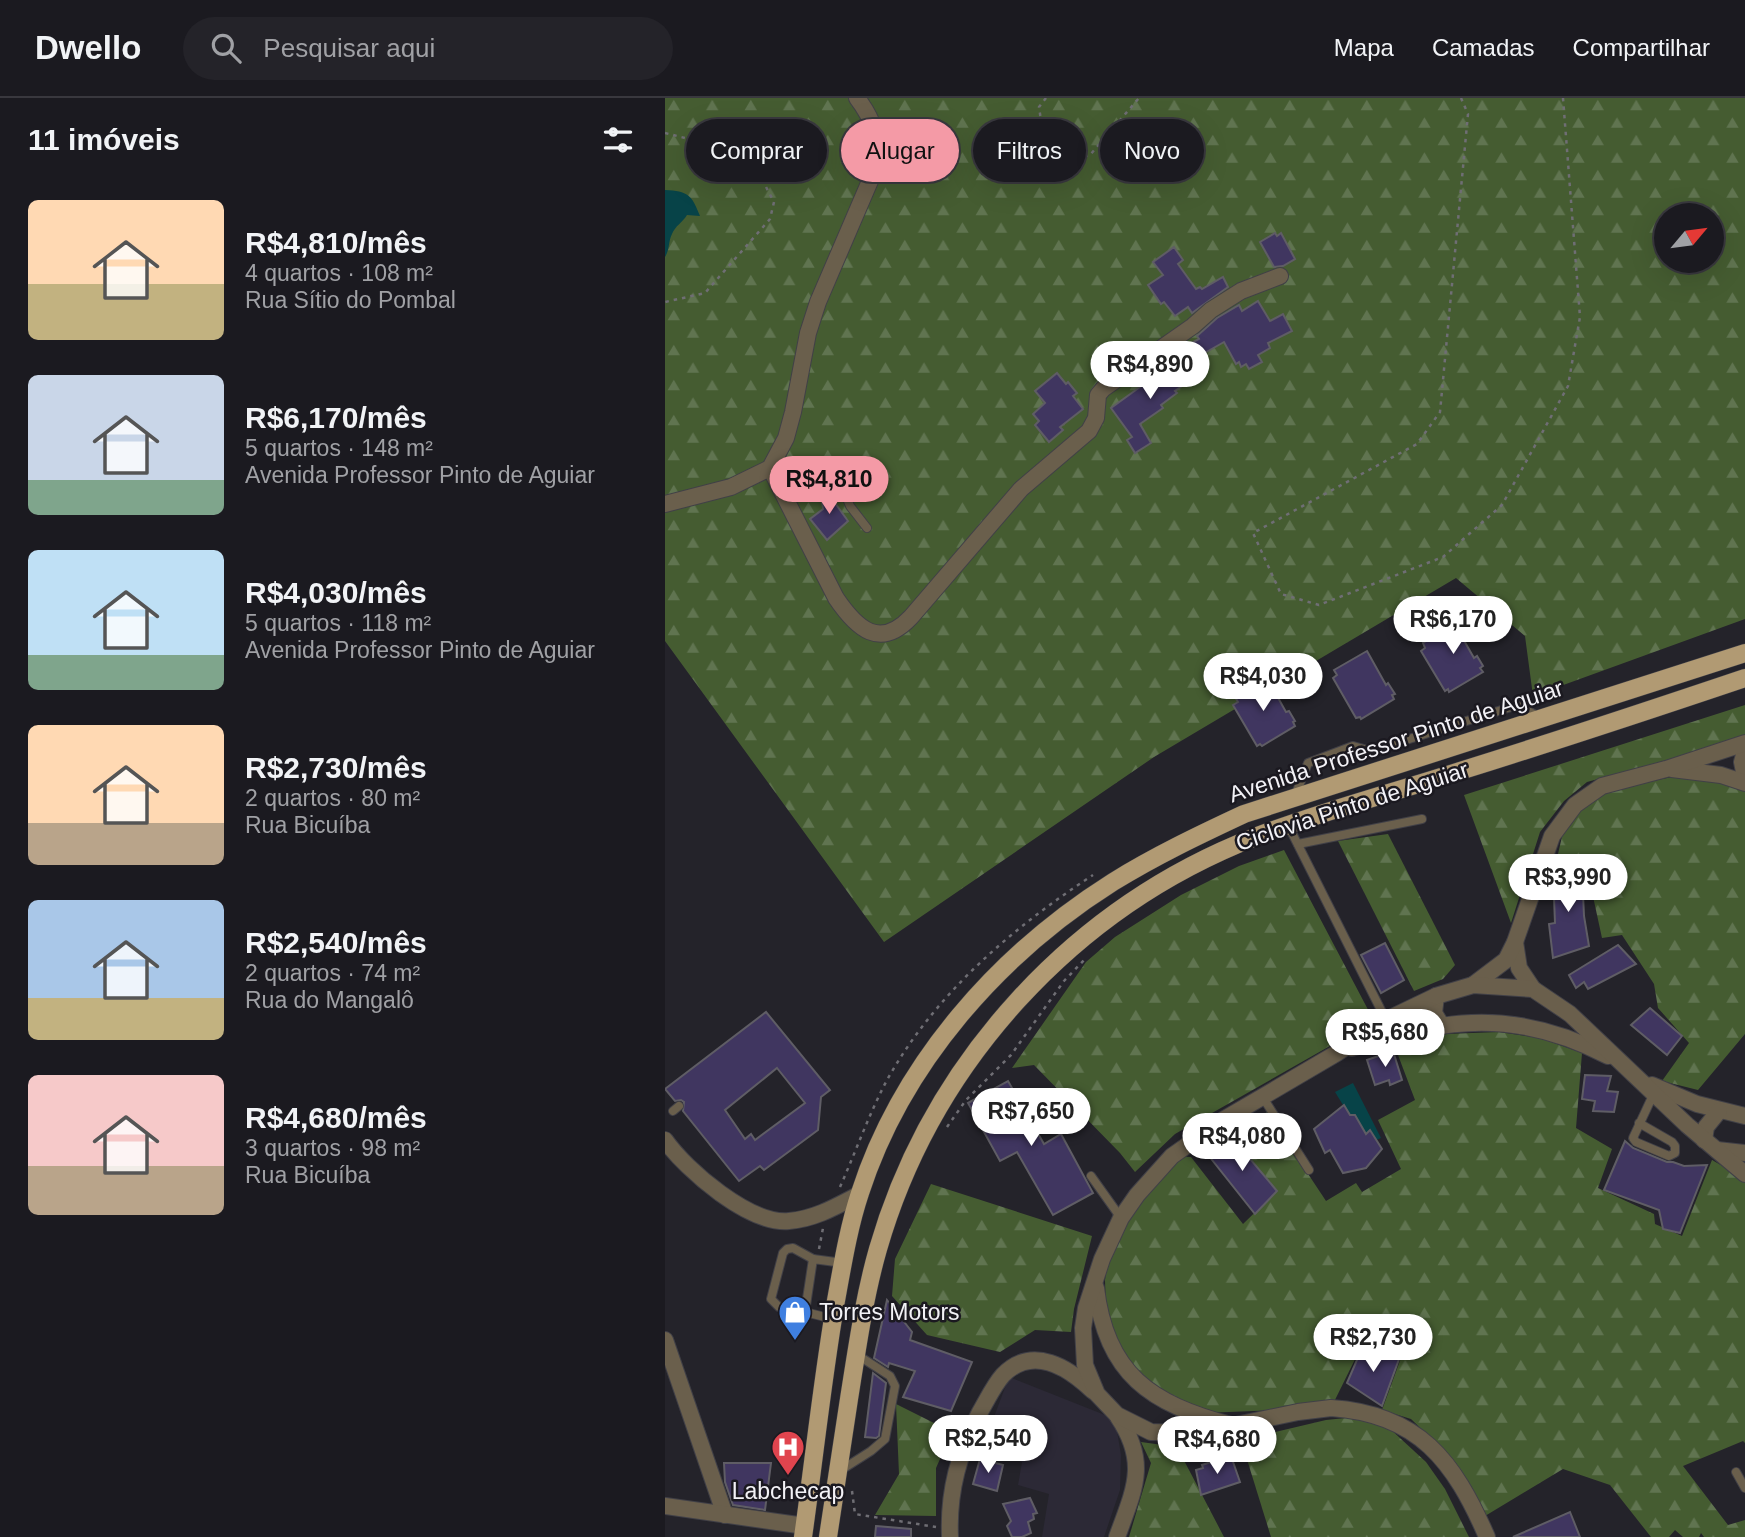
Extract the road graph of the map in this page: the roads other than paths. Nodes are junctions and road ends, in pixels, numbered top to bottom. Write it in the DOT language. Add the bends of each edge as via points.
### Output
graph roads {
  1 [pos="857,98"];
  2 [pos="1280,276"];
  3 [pos="770,468"];
  4 [pos="665,504"];
  5 [pos="867,528"];
  6 [pos="1745,653"];
  7 [pos="1745,678"];
  8 [pos="1542,719"];
  9 [pos="1745,743"];
  10 [pos="1745,751"];
  11 [pos="1666,769"];
  12 [pos="1745,777"];
  13 [pos="1745,783"];
  14 [pos="1295,796"];
  15 [pos="1422,819"];
  16 [pos="1288,825"];
  17 [pos="1298,844"];
  18 [pos="1515,942"];
  19 [pos="1473,985"];
  20 [pos="1533,989"];
  21 [pos="1436,996"];
  22 [pos="1552,1000"];
  23 [pos="1386,1020"];
  24 [pos="1442,1026"];
  25 [pos="1547,1030"];
  26 [pos="1337,1053"];
  27 [pos="1621,1062"];
  28 [pos="1641,1080"];
  29 [pos="1654,1093"];
  30 [pos="1262,1096"];
  31 [pos="1719,1111"];
  32 [pos="1745,1116"];
  33 [pos="1639,1123"];
  34 [pos="665,1140"];
  35 [pos="1710,1145"];
  36 [pos="1745,1153"];
  37 [pos="1309,1170"];
  38 [pos="1745,1174"];
  39 [pos="1091,1176"];
  40 [pos="860,1194"];
  41 [pos="1121,1218"];
  42 [pos="816,1261"];
  43 [pos="843,1263"];
  44 [pos="1095,1280"];
  45 [pos="805,1312"];
  46 [pos="833,1319"];
  47 [pos="665,1340"];
  48 [pos="1108,1342"];
  49 [pos="1083,1350"];
  50 [pos="856,1354"];
  51 [pos="1097,1394"];
  52 [pos="1170,1404"];
  53 [pos="1117,1415"];
  54 [pos="1236,1426"];
  55 [pos="1165,1433"];
  56 [pos="1736,1472"];
  57 [pos="844,1476"];
  58 [pos="1745,1488"];
  59 [pos="665,1506"];
  60 [pos="725,1514"];
  61 [pos="804,1531"];
  62 [pos="950,1533"];
  63 [pos="828,1537"];
  64 [pos="1117,1537"];
  65 [pos="1487,1537"];
  1 -- 3 [label="street" via="875,131 876,167 818,302 786,438"];
  2 -- 3 [label="street" via="1241,291 1210,310 1103,390 1089,431 1021,489 911,617 890,633 869,632 846,613"];
  3 -- 4 [label="street" via="731,487"];
  3 -- 5 [label="lane" via="832,483 846,495"];
  6 -- 8 [label="main road, Avenida Professor Pinto de Aguiar"];
  7 -- 16 [label="main road, Avenida Professor Pinto de Aguiar"];
  8 -- 14 [label="main road, Avenida Professor Pinto de Aguiar"];
  8 -- 14 [label="lane" via="1519,706 1511,707 1371,751 1353,746 1308,763"];
  9 -- 11 [label="street"];
  10 -- 12 [label="street"];
  11 -- 13 [label="street"];
  11 -- 18 [label="street" via="1602,786 1574,805 1552,836"];
  14 -- 40 [label="main road, Avenida Professor Pinto de Aguiar" via="1234,819 1152,859 1072,911 1021,953 929,1055 888,1125"];
  15 -- 17 [label="lane"];
  16 -- 17 [label="lane"];
  16 -- 50 [label="main road, Avenida Professor Pinto de Aguiar" via="1213,855 1126,905 1049,968 980,1044 938,1105 909,1166 879,1247"];
  17 -- 23 [label="lane"];
  18 -- 19 [label="street" via="1501,965"];
  18 -- 20 [label="street" via="1519,968"];
  19 -- 20 [label="street"];
  19 -- 21 [label="street"];
  20 -- 22 [label="street"];
  21 -- 23 [label="street"];
  21 -- 24 [label="street" via="1434,1013"];
  22 -- 25 [label="street" via="1555,1015"];
  22 -- 27 [label="street"];
  23 -- 26 [label="street"];
  24 -- 25 [label="street" via="1512,1023"];
  24 -- 26 [label="street"];
  25 -- 27 [label="street"];
  26 -- 30 [label="street"];
  27 -- 28 [label="street"];
  28 -- 29 [label="street"];
  28 -- 31 [label="street"];
  29 -- 33 [label="lane"];
  29 -- 35 [label="street"];
  30 -- 37 [label="lane"];
  30 -- 41 [label="street" via="1172,1156"];
  31 -- 32 [label="street"];
  31 -- 35 [label="street" via="1706,1127"];
  33 -- 33 [label="lane" via="1672,1142 1675,1153 1669,1156 1635,1141"];
  34 -- 40 [label="street" via="691,1171 766,1219 791,1221 827,1211"];
  35 -- 36 [label="street"];
  35 -- 38 [label="street"];
  39 -- 41 [label="lane"];
  40 -- 43 [label="main road, Avenida Professor Pinto de Aguiar"];
  41 -- 44 [label="street"];
  42 -- 43 [label="lane"];
  42 -- 45 [label="lane"];
  42 -- 45 [label="lane" via="787,1249 771,1299 779,1307"];
  43 -- 46 [label="main road, Avenida Professor Pinto de Aguiar"];
  44 -- 48 [label="street"];
  44 -- 49 [label="street" via="1086,1308"];
  45 -- 46 [label="lane"];
  46 -- 61 [label="main road, Avenida Professor Pinto de Aguiar"];
  47 -- 60 [label="street"];
  48 -- 49 [label="street" via="1094,1340"];
  48 -- 52 [label="street" via="1139,1383"];
  49 -- 51 [label="street" via="1084,1365"];
  50 -- 57 [label="main road, Avenida Professor Pinto de Aguiar"];
  50 -- 57 [label="lane" via="890,1376 895,1386 885,1439"];
  51 -- 53 [label="street"];
  51 -- 62 [label="street" via="1070,1370 1048,1362 1025,1362 1003,1375 959,1459"];
  52 -- 54 [label="street"];
  52 -- 55 [label="street" via="1175,1420"];
  53 -- 55 [label="street" via="1151,1432"];
  53 -- 64 [label="street" via="1133,1441 1136,1469"];
  54 -- 55 [label="street"];
  54 -- 65 [label="street" via="1331,1408 1354,1409 1396,1423 1415,1433 1449,1466"];
  56 -- 58 [label="lane"];
  57 -- 63 [label="main road, Avenida Professor Pinto de Aguiar"];
  59 -- 60 [label="street"];
  60 -- 61 [label="street"];
}
